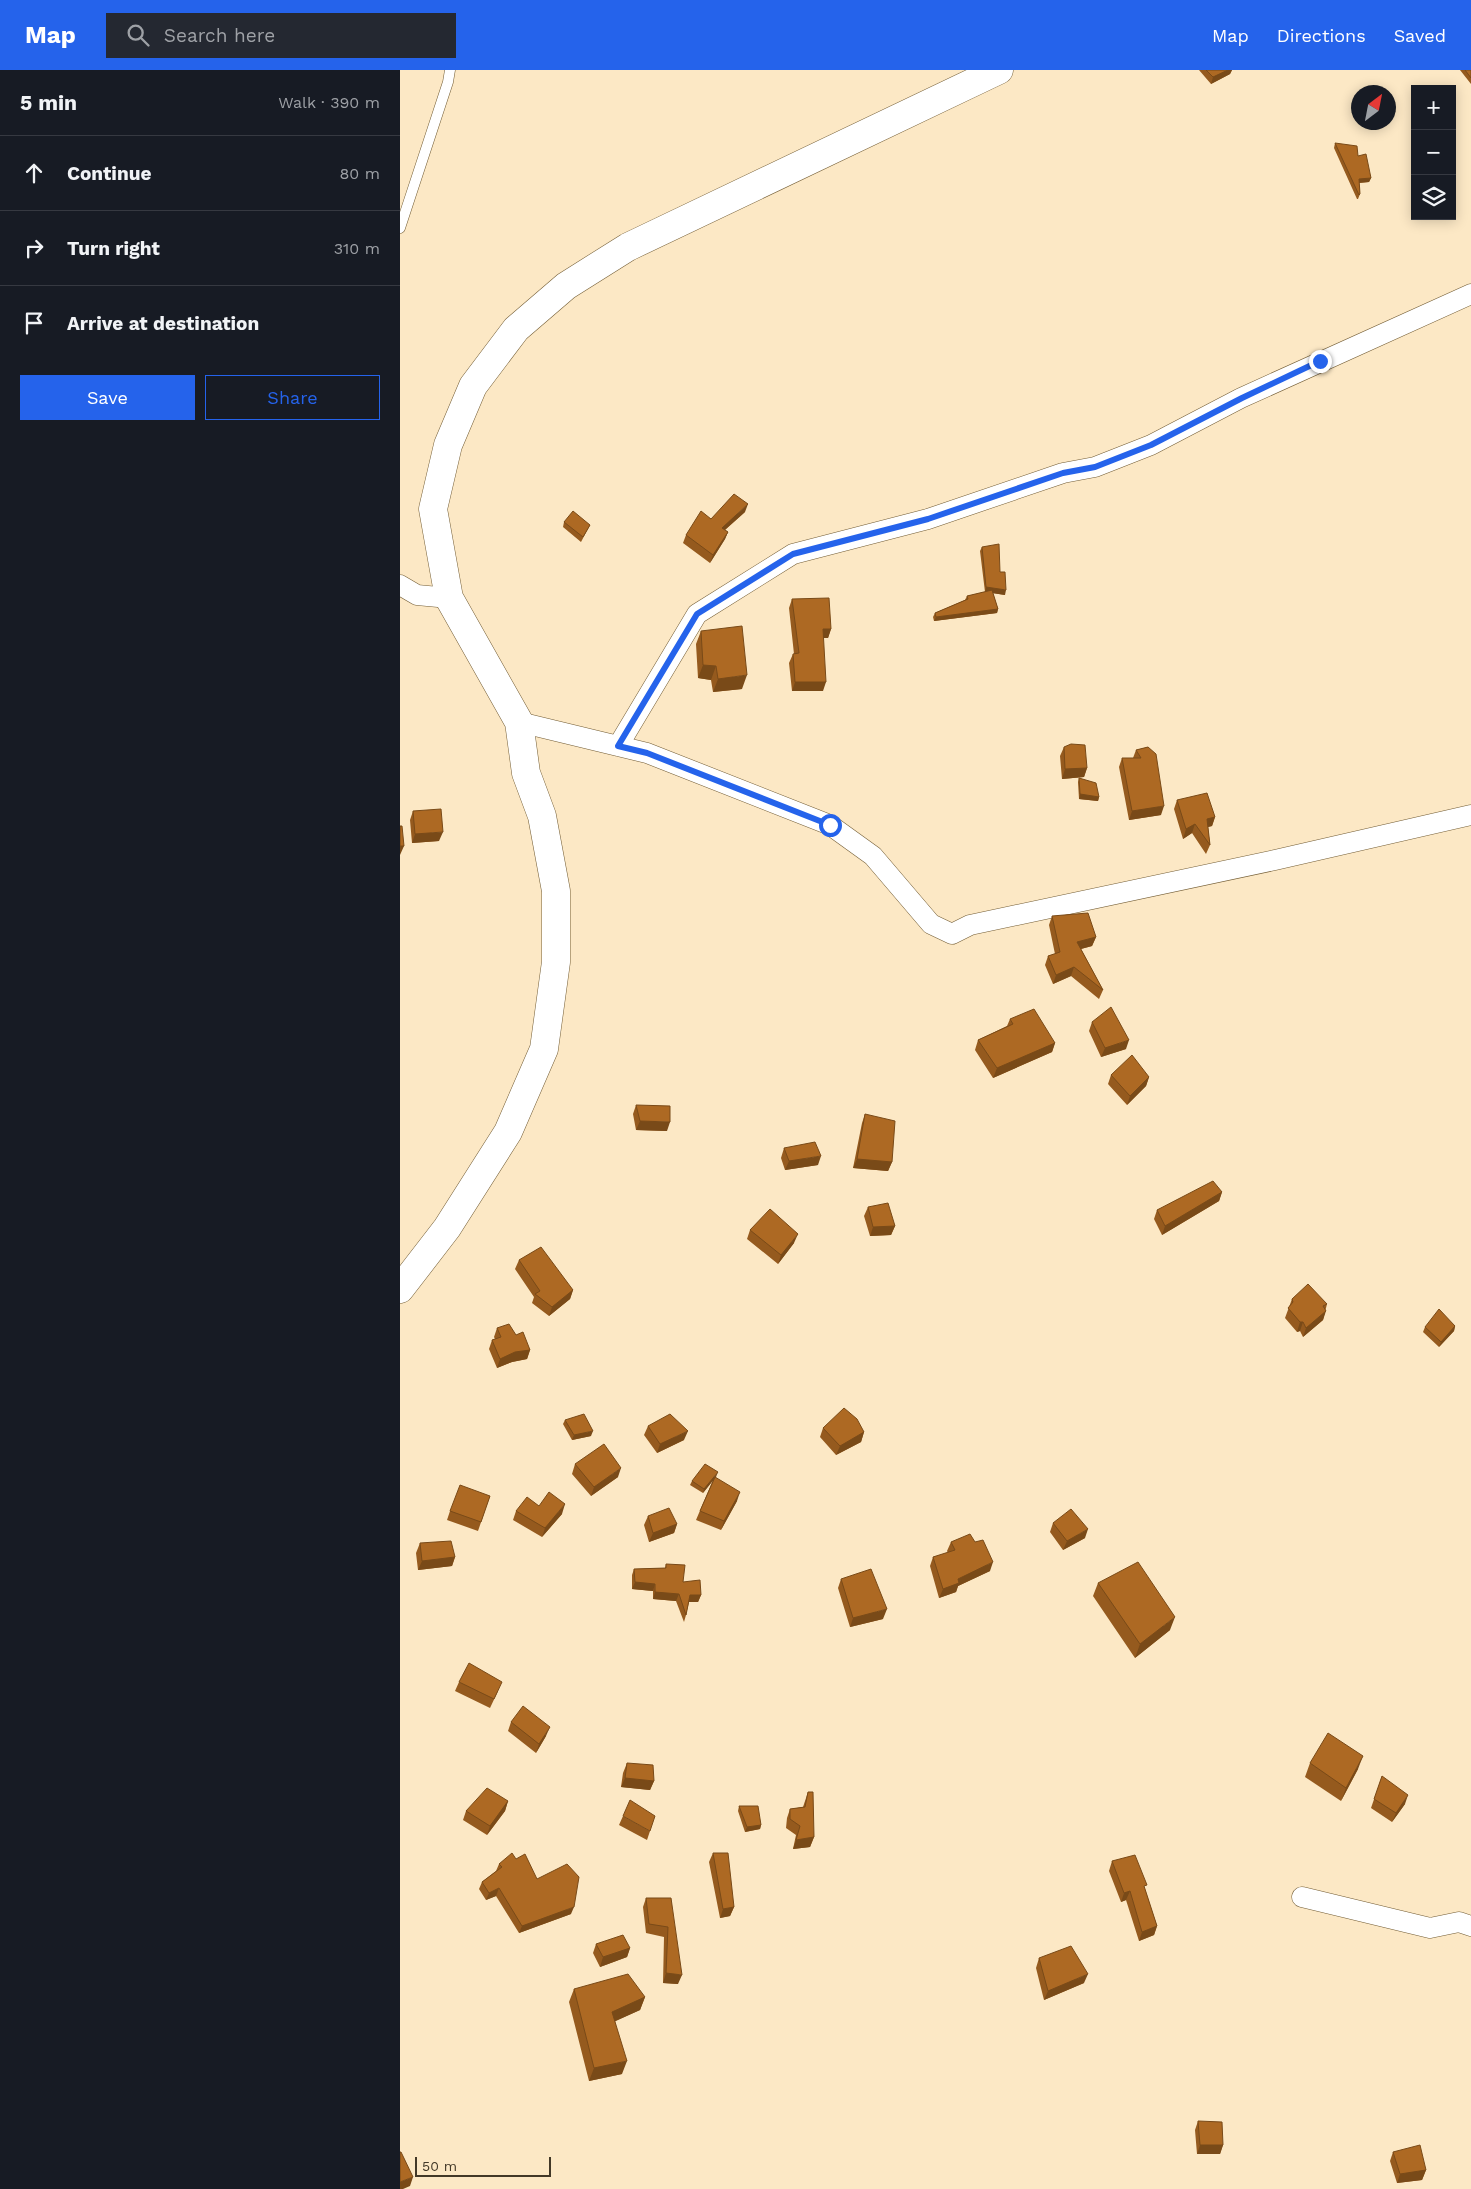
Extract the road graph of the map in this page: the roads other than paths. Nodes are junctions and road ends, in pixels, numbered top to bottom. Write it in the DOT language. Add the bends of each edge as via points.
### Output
graph roads {
  1 [pos="450,70"];
  2 [pos="1000,70"];
  3 [pos="400,228"];
  4 [pos="1471,294"];
  5 [pos="400,585"];
  6 [pos="449,598"];
  7 [pos="519,722"];
  8 [pos="618,746"];
  9 [pos="1471,815"];
  10 [pos="400,1289"];
  11 [pos="1302,1897"];
  12 [pos="1471,1926"];
  1 -- 3 [label="lane"];
  2 -- 6 [label="highway" via="628,247 566,286 516,329 473,386 448,444 433,509"];
  4 -- 8 [label="street" via="1250,394 1151,445 1095,467 1063,473 928,519 793,554 697,614"];
  5 -- 6 [label="street" via="417,596"];
  6 -- 7 [label="highway"];
  7 -- 8 [label="street"];
  7 -- 10 [label="highway" via="526,773 542,816 556,891 556,962 544,1049 508,1132 447,1228"];
  8 -- 9 [label="street" via="647,753 830,825 872,856 931,924 952,934 970,925"];
  11 -- 12 [label="street" via="1430,1928 1459,1922"];
}
